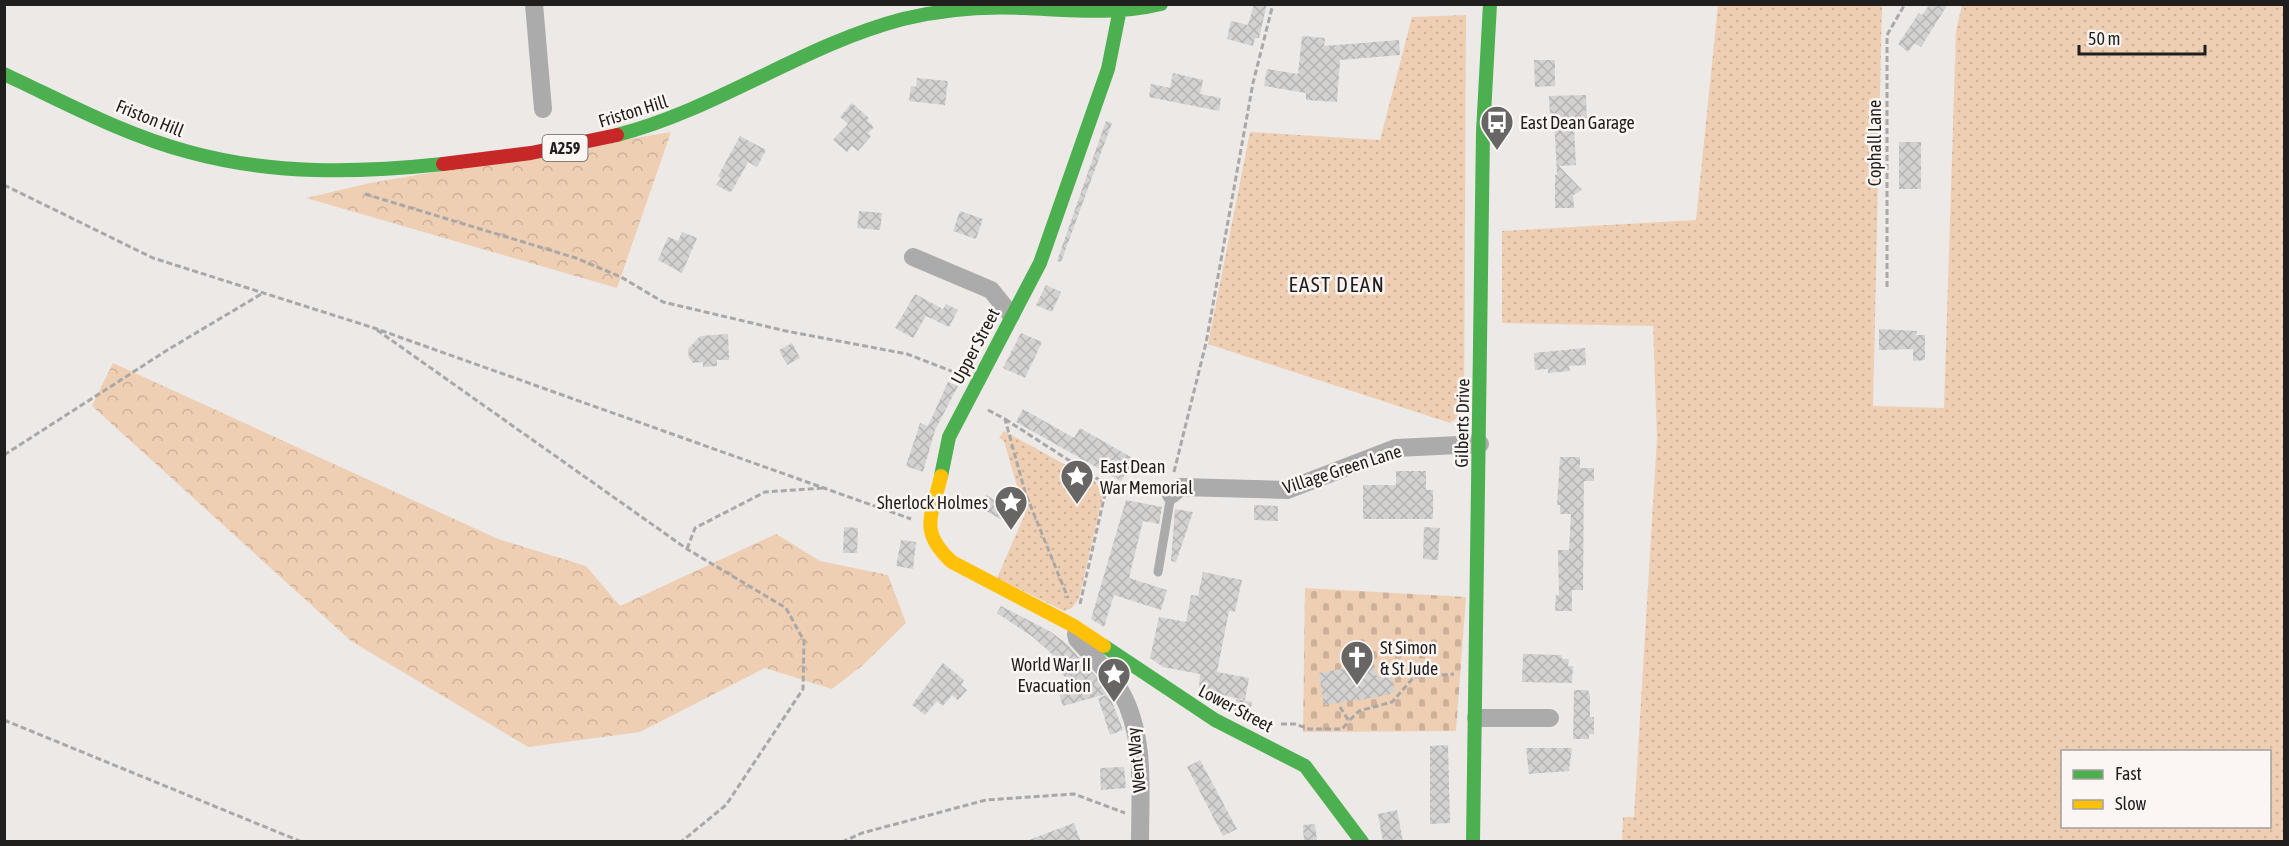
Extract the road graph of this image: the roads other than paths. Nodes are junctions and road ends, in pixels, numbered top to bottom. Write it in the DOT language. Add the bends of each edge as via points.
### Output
graph roads {
  1 [pos="534,4"];
  2 [pos="1161,4"];
  3 [pos="1490,4"];
  4 [pos="1119,14"];
  5 [pos="4,74"];
  6 [pos="543,108"];
  7 [pos="913,257"];
  8 [pos="1011,315"];
  9 [pos="1480,444"];
  10 [pos="1171,495"];
  11 [pos="1158,572"];
  12 [pos="1074,626"];
  13 [pos="1476,718"];
  14 [pos="1550,718"];
  15 [pos="1140,842"];
  16 [pos="1362,842"];
  17 [pos="1473,842"];
  1 -- 6 [label="street"];
  2 -- 4 [label="street, Friston Hill / A259"];
  3 -- 9 [label="street, Gilberts Drive" via="1483,132"];
  4 -- 5 [label="street, Friston Hill / A259" via="1006,7 954,9 902,20 844,40 730,94 628,134 530,153 368,171 263,168 186,152"];
  4 -- 8 [label="street, Upper Street" via="1108,69 1040,263"];
  7 -- 8 [label="street" via="991,290"];
  8 -- 12 [label="street, Upper Street" via="949,437 931,538 952,562"];
  9 -- 10 [label="street, Village Green Lane" via="1396,448 1287,490 1181,487"];
  9 -- 13 [label="street, Gilberts Drive"];
  10 -- 11 [label="lane"];
  12 -- 15 [label="street, Went Way" via="1077,639 1107,672 1130,711 1140,773"];
  12 -- 16 [label="street, Lower Street" via="1215,720 1305,766"];
  13 -- 14 [label="street"];
  13 -- 17 [label="street, Gilberts Drive"];
}
